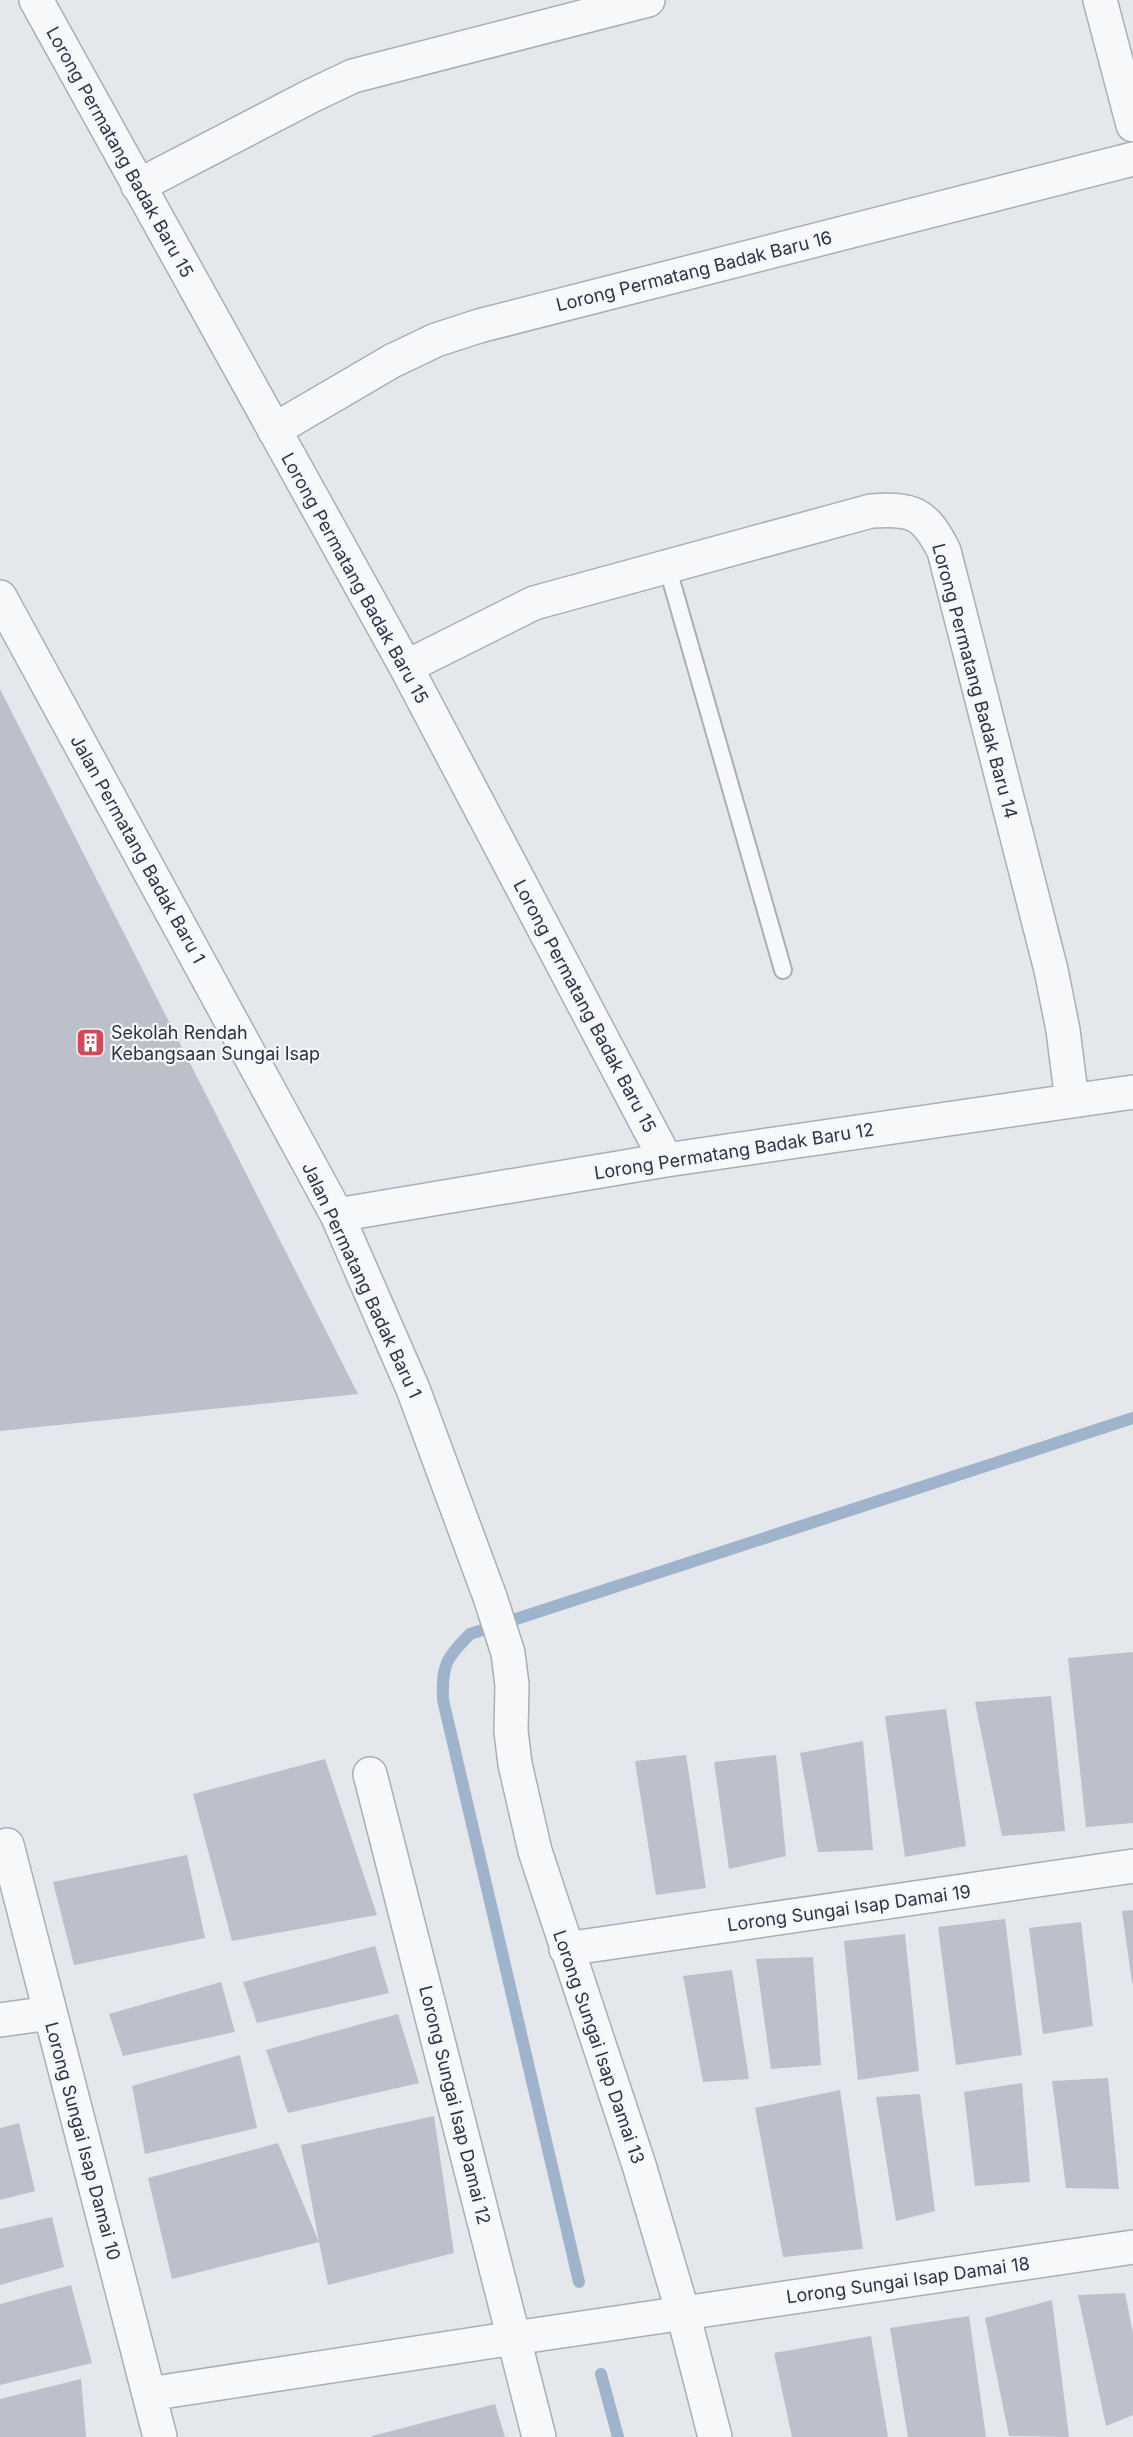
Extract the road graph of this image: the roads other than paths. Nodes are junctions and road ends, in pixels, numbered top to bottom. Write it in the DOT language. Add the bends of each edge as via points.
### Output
graph roads {
  1 [pos="36,0"];
  2 [pos="648,0"];
  3 [pos="1100,0"];
  4 [pos="1133,125"];
  5 [pos="1133,159"];
  6 [pos="138,186"];
  7 [pos="274,430"];
  8 [pos="667,566"];
  9 [pos="0,597"];
  10 [pos="406,667"];
  11 [pos="783,970"];
  12 [pos="1133,1092"];
  13 [pos="1072,1101"];
  14 [pos="666,1160"];
  15 [pos="336,1215"];
  16 [pos="508,1653"];
  17 [pos="370,1773"];
  18 [pos="7,1845"];
  19 [pos="1133,1866"];
  20 [pos="566,1949"];
  21 [pos="50,2013"];
  22 [pos="0,2020"];
  23 [pos="1133,2247"];
  24 [pos="683,2313"];
  25 [pos="514,2338"];
  26 [pos="149,2394"];
  27 [pos="160,2437"];
  28 [pos="539,2437"];
  29 [pos="716,2437"];
  1 -- 6 [label="street, Lorong Permatang Badak Baru 15"];
  2 -- 6 [label="street" via="353,76"];
  3 -- 4 [label="street"];
  5 -- 7 [label="street, Lorong Permatang Badak Baru 16" via="479,326 436,340 392,361"];
  6 -- 7 [label="street, Lorong Permatang Badak Baru 15"];
  7 -- 10 [label="street, Lorong Permatang Badak Baru 15"];
  8 -- 10 [label="street, Lorong Permatang Badak Baru 14" via="534,603"];
  8 -- 11 [label="lane"];
  8 -- 13 [label="street, Lorong Permatang Badak Baru 14" via="871,511 895,509 916,514 934,530 947,563 1051,970"];
  9 -- 15 [label="street, Jalan Permatang Badak Baru 1"];
  10 -- 14 [label="street, Lorong Permatang Badak Baru 15"];
  12 -- 13 [label="street, Lorong Permatang Badak Baru 12"];
  13 -- 14 [label="street, Lorong Permatang Badak Baru 12"];
  14 -- 15 [label="street, Lorong Permatang Badak Baru 12"];
  15 -- 16 [label="street, Jalan Permatang Badak Baru 1" via="413,1389"];
  16 -- 20 [label="street, Lorong Sungai Isap Damai 13" via="515,1764 535,1851"];
  17 -- 25 [label="street, Lorong Sungai Isap Damai 12"];
  18 -- 21 [label="street, Lorong Sungai Isap Damai 10"];
  19 -- 20 [label="street, Lorong Sungai Isap Damai 19"];
  20 -- 24 [label="street, Lorong Sungai Isap Damai 13" via="639,2165"];
  21 -- 22 [label="street"];
  21 -- 26 [label="street, Lorong Sungai Isap Damai 10"];
  23 -- 24 [label="street, Lorong Sungai Isap Damai 18"];
  24 -- 25 [label="street, Lorong Sungai Isap Damai 18"];
  24 -- 29 [label="street, Lorong Sungai Isap Damai 13"];
  25 -- 26 [label="street, Lorong Sungai Isap Damai 18"];
  25 -- 28 [label="street, Lorong Sungai Isap Damai 12"];
  26 -- 27 [label="street, Lorong Sungai Isap Damai 10"];
}
